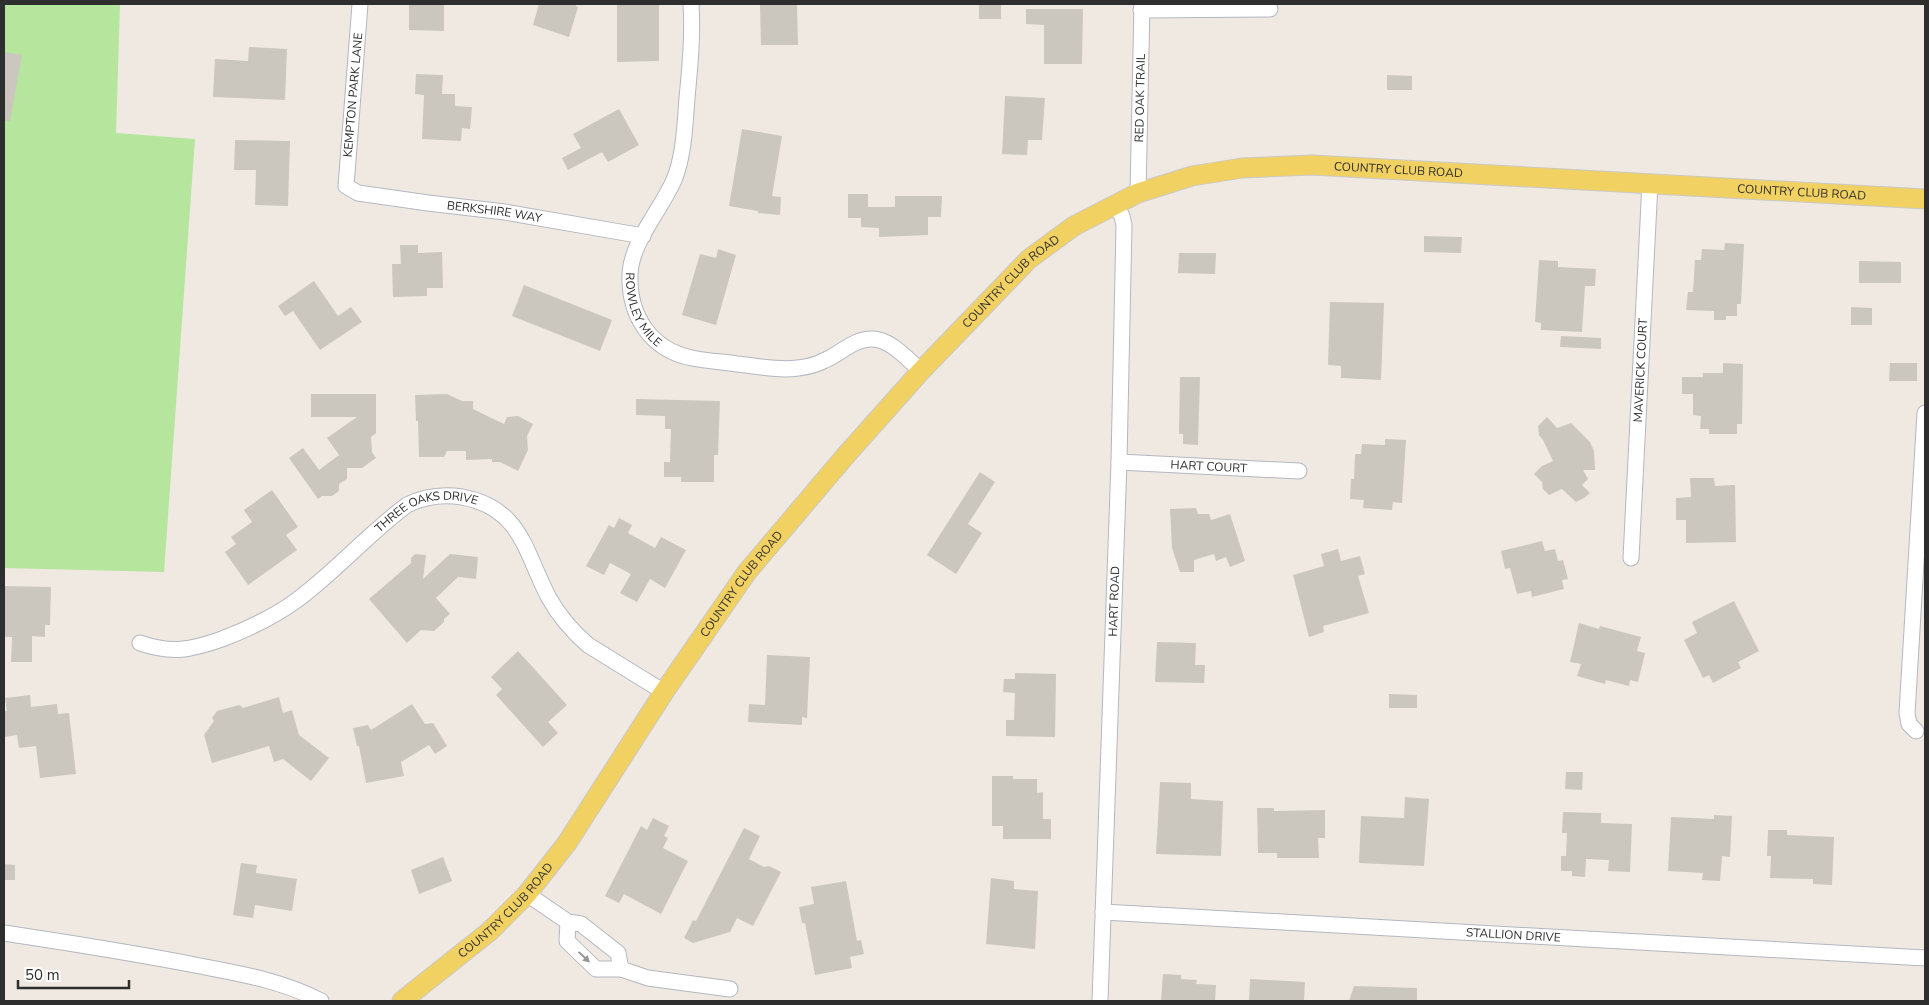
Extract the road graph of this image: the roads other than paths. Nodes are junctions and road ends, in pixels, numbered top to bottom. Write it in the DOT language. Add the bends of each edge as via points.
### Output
graph roads {
  1 [pos="360,4"];
  2 [pos="690,4"];
  3 [pos="1142,7"];
  4 [pos="1270,9"];
  5 [pos="1650,183"];
  6 [pos="346,186"];
  7 [pos="1138,193"];
  8 [pos="1925,199"];
  9 [pos="1114,204"];
  10 [pos="643,236"];
  11 [pos="921,371"];
  12 [pos="1925,413"];
  13 [pos="1118,462"];
  14 [pos="1299,470"];
  15 [pos="1631,558"];
  16 [pos="140,643"];
  17 [pos="664,692"];
  18 [pos="1916,731"];
  19 [pos="526,894"];
  20 [pos="1103,912"];
  21 [pos="568,922"];
  22 [pos="4,933"];
  23 [pos="1925,958"];
  24 [pos="621,968"];
  25 [pos="730,989"];
  26 [pos="321,1001"];
  27 [pos="402,1001"];
  28 [pos="1100,1001"];
  1 -- 6 [label="street, KEMPTON PARK LANE"];
  2 -- 10 [label="street, ROWLEY MILE" via="692,33 685,135 674,179"];
  3 -- 4 [label="street"];
  3 -- 7 [label="street, RED OAK TRAIL"];
  5 -- 7 [label="main road, COUNTRY CLUB ROAD" via="1312,165 1242,168 1200,175"];
  5 -- 8 [label="main road, COUNTRY CLUB ROAD"];
  5 -- 15 [label="street, MAVERICK COURT"];
  6 -- 10 [label="street, BERKSHIRE WAY" via="358,193 505,212"];
  7 -- 9 [label="main road, COUNTRY CLUB ROAD"];
  9 -- 11 [label="main road, COUNTRY CLUB ROAD" via="1074,226 1029,259"];
  9 -- 13 [label="street, HART ROAD" via="1124,224"];
  10 -- 11 [label="street, ROWLEY MILE" via="630,270 634,310 644,328 675,353 692,358 797,368 823,362 858,342 872,339 890,345"];
  11 -- 17 [label="main road, COUNTRY CLUB ROAD" via="747,572"];
  12 -- 18 [label="street" via="1907,713"];
  13 -- 14 [label="street, HART COURT"];
  13 -- 20 [label="street, HART ROAD"];
  16 -- 17 [label="street, THREE OAKS DRIVE" via="162,650 182,649 213,642 258,624 297,600 407,506 425,498 447,495 483,502 511,522 523,540 550,600 573,630 588,645"];
  17 -- 19 [label="main road, COUNTRY CLUB ROAD" via="567,843"];
  19 -- 21 [label="street"];
  19 -- 27 [label="main road, COUNTRY CLUB ROAD" via="490,931"];
  20 -- 23 [label="street, STALLION DRIVE"];
  20 -- 28 [label="street, HART ROAD"];
  21 -- 24 [label="street" via="581,924 618,953"];
  21 -- 24 [label="street, one-way" via="567,941 596,969"];
  22 -- 26 [label="street" via="140,954 253,977"];
  24 -- 25 [label="street" via="648,978"];
}
